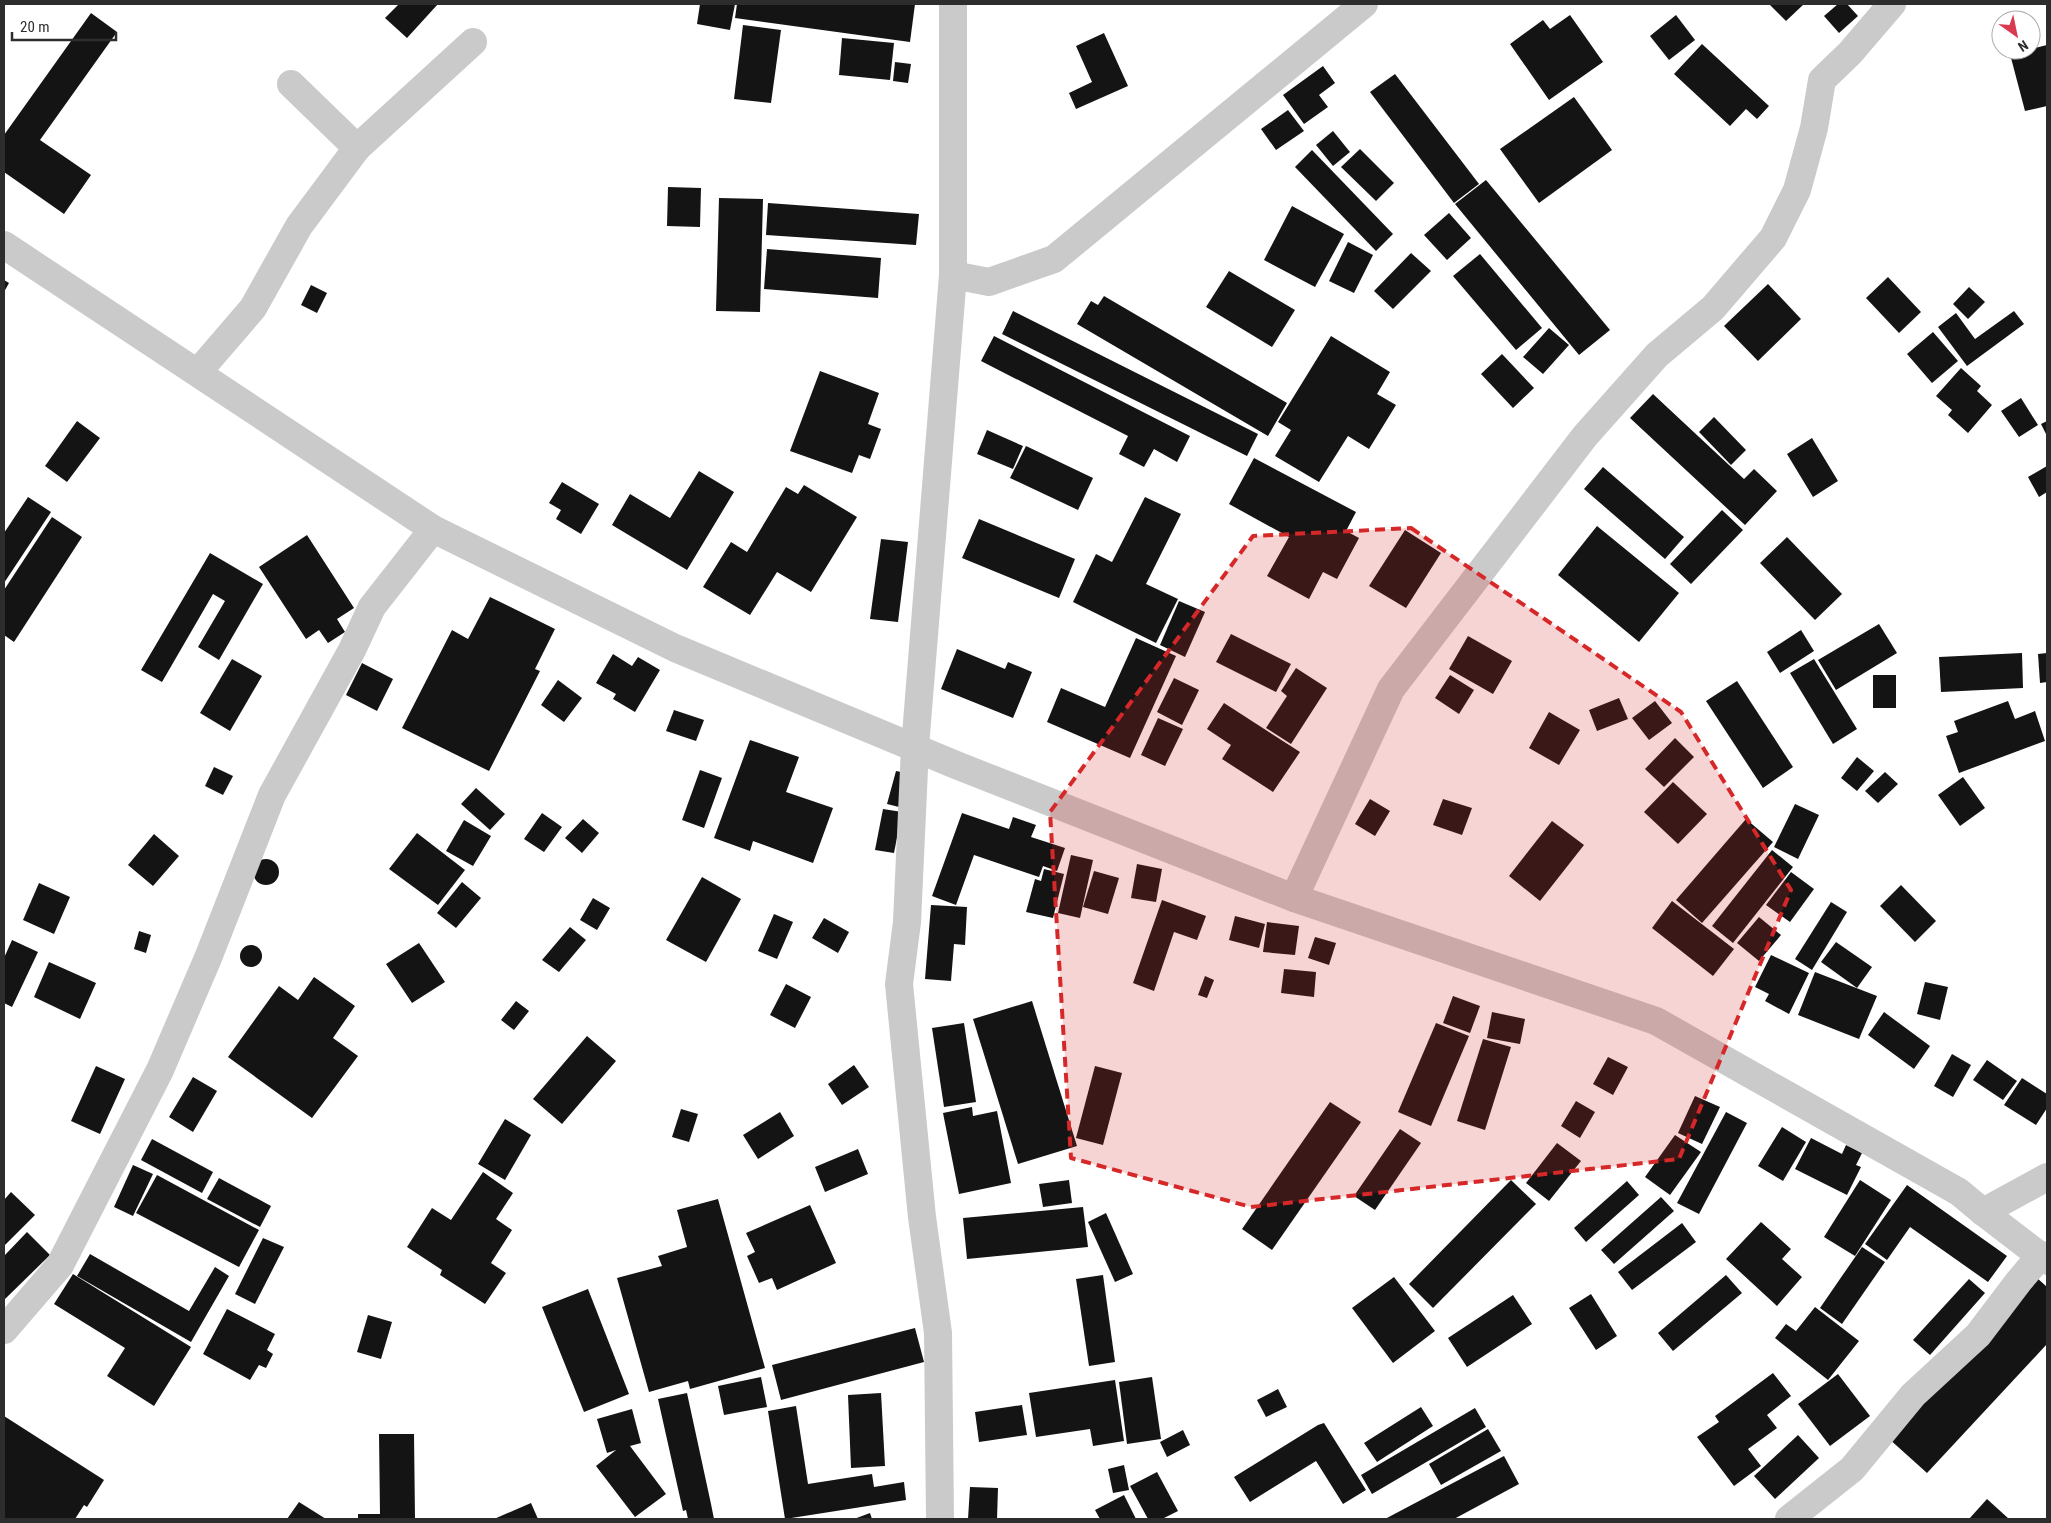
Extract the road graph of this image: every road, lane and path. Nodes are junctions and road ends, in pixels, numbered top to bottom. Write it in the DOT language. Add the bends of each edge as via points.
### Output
graph roads {
  1 [pos="953,4"];
  2 [pos="1364,4"];
  3 [pos="1892,4"];
  4 [pos="473,42"];
  5 [pos="291,84"];
  6 [pos="358,148"];
  7 [pos="4,245"];
  8 [pos="953,275"];
  9 [pos="198,372"];
  10 [pos="433,529"];
  11 [pos="915,747"];
  12 [pos="1294,898"];
  13 [pos="2047,1177"];
  14 [pos="1982,1212"];
  15 [pos="2044,1258"];
  16 [pos="4,1330"];
  17 [pos="940,1519"];
  18 [pos="1789,1519"];
  1 -- 8 [label="street"];
  2 -- 8 [label="street" via="1054,258 988,282"];
  3 -- 12 [label="street" via="1822,80 1814,128 1797,190 1773,238 1714,308 1657,356 1585,436 1391,689"];
  4 -- 6 [label="street"];
  5 -- 6 [label="street"];
  6 -- 9 [label="street" via="299,226 253,308"];
  7 -- 9 [label="street"];
  8 -- 11 [label="street"];
  9 -- 10 [label="street"];
  10 -- 11 [label="street" via="674,648"];
  10 -- 16 [label="street" via="372,606 352,650 272,795 160,1070 60,1265"];
  11 -- 12 [label="street"];
  11 -- 17 [label="street" via="907,922 899,984 922,1217 938,1333"];
  12 -- 14 [label="street" via="1656,1021 1959,1192"];
  13 -- 14 [label="street"];
  14 -- 15 [label="street"];
  15 -- 18 [label="street" via="2019,1281 1978,1335 1913,1396 1852,1469"];
}
